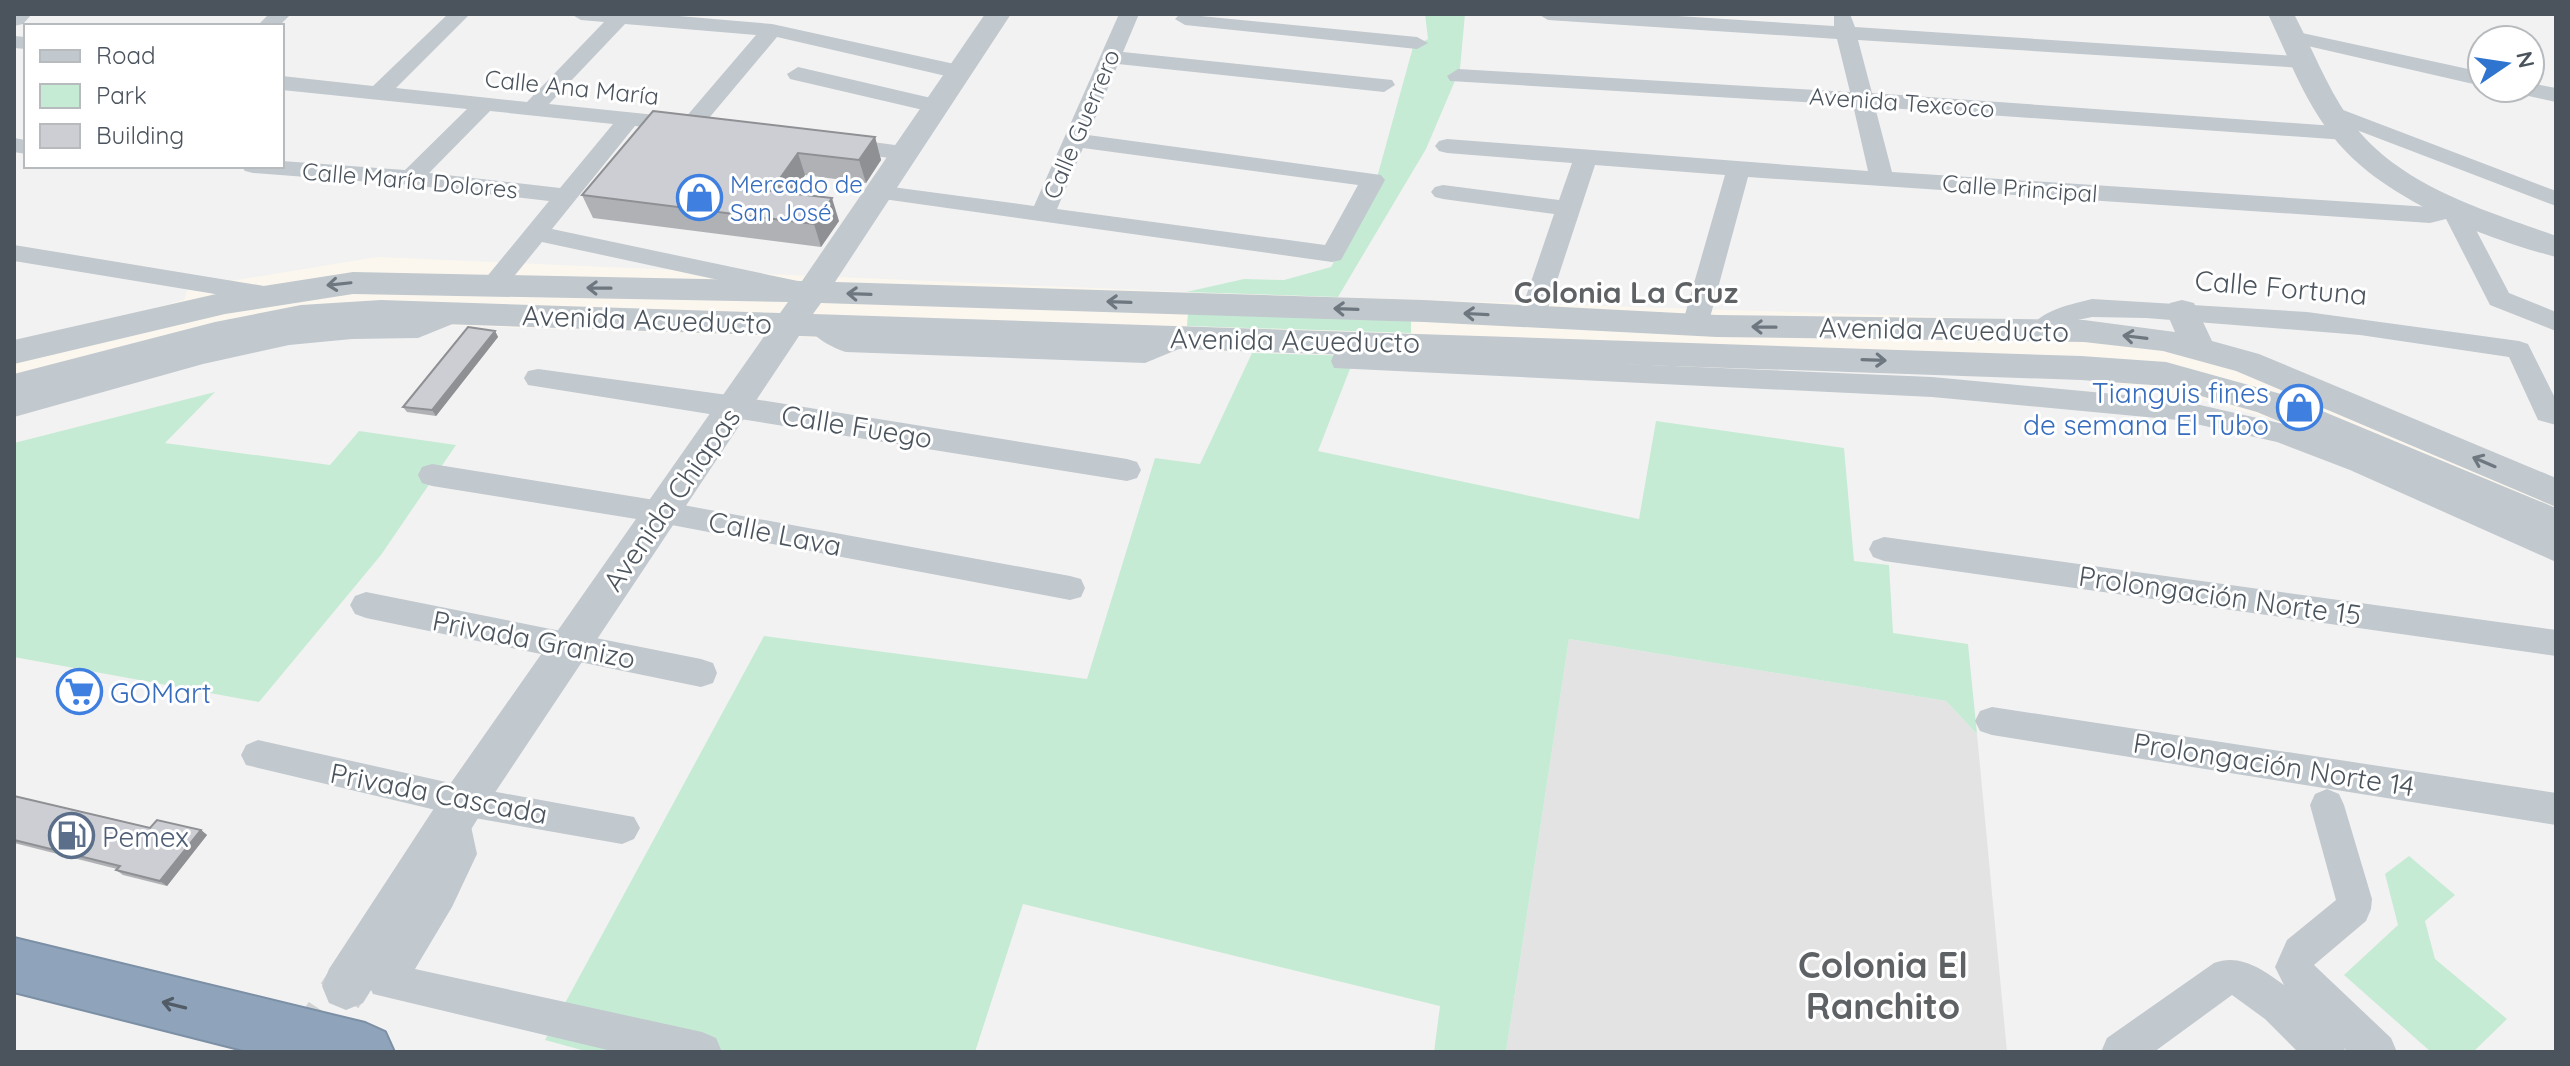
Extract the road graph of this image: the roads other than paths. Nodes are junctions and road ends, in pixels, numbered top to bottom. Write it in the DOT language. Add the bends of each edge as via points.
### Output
graph roads {
  1 [pos="19,14"];
  2 [pos="460,14"];
  3 [pos="581,14"];
  4 [pos="998,14"];
  5 [pos="1129,14"];
  6 [pos="1548,14"];
  7 [pos="621,16"];
  8 [pos="651,16"];
  9 [pos="14,18"];
  10 [pos="1185,19"];
  11 [pos="1406,19"];
  12 [pos="1844,24"];
  13 [pos="772,30"];
  14 [pos="2292,38"];
  15 [pos="1110,57"];
  16 [pos="959,72"];
  17 [pos="798,74"];
  18 [pos="1458,76"];
  19 [pos="2466,76"];
  20 [pos="284,83"];
  21 [pos="1384,85"];
  22 [pos="379,92"];
  23 [pos="1862,99"];
  24 [pos="485,104"];
  25 [pos="936,106"];
  26 [pos="533,108"];
  27 [pos="629,119"];
  28 [pos="2338,122"];
  29 [pos="691,125"];
  30 [pos="721,129"];
  31 [pos="1074,140"];
  32 [pos="812,141"];
  33 [pos="1447,146"];
  34 [pos="903,153"];
  35 [pos="1586,156"];
  36 [pos="279,168"];
  37 [pos="1738,169"];
  38 [pos="411,178"];
  39 [pos="1882,178"];
  40 [pos="877,192"];
  41 [pos="1443,192"];
  42 [pos="567,196"];
  43 [pos="2556,199"];
  44 [pos="1567,208"];
  45 [pos="2454,210"];
  46 [pos="1043,213"];
  47 [pos="537,233"];
  48 [pos="2556,247"];
  49 [pos="14,253"];
  50 [pos="493,285"];
  51 [pos="264,294"];
  52 [pos="2182,311"];
  53 [pos="456,313"];
  54 [pos="805,313"];
  55 [pos="1532,317"];
  56 [pos="2556,322"];
  57 [pos="1695,325"];
  58 [pos="1428,327"];
  59 [pos="2042,330"];
  60 [pos="2199,349"];
  61 [pos="14,352"];
  62 [pos="1344,361"];
  63 [pos="538,378"];
  64 [pos="14,386"];
  65 [pos="735,406"];
  66 [pos="14,407"];
  67 [pos="2552,414"];
  68 [pos="1127,470"];
  69 [pos="432,475"];
  70 [pos="2556,493"];
  71 [pos="661,512"];
  72 [pos="2556,524"];
  73 [pos="1884,549"];
  74 [pos="2556,550"];
  75 [pos="1070,588"];
  76 [pos="366,605"];
  77 [pos="2556,643"];
  78 [pos="570,646"];
  79 [pos="701,673"];
  80 [pos="1992,721"];
  81 [pos="258,755"];
  82 [pos="2327,805"];
  83 [pos="2556,809"];
  84 [pos="459,811"];
  85 [pos="622,828"];
  86 [pos="14,965"];
  87 [pos="346,986"];
  88 [pos="2290,996"];
  89 [pos="365,1052"];
  90 [pos="702,1052"];
  91 [pos="2121,1052"];
  92 [pos="2326,1052"];
  93 [pos="2377,1052"];
  1 -- 9 [label="street"];
  2 -- 22 [label="street"];
  3 -- 7 [label="street"];
  4 -- 16 [label="street, Avenida Chiapas"];
  5 -- 15 [label="street, Calle Guerrero"];
  6 -- 12 [label="street"];
  7 -- 8 [label="street"];
  7 -- 26 [label="street"];
  8 -- 13 [label="street"];
  10 -- 11 [label="street" via="1417,43"];
  12 -- 14 [label="street"];
  12 -- 23 [label="street"];
  13 -- 16 [label="street"];
  13 -- 29 [label="street"];
  14 -- 19 [label="street"];
  14 -- 28 [label="street"];
  15 -- 21 [label="street"];
  15 -- 31 [label="street, Calle Guerrero"];
  16 -- 25 [label="street, Avenida Chiapas"];
  17 -- 25 [label="street"];
  18 -- 23 [label="street, Avenida Texcoco"];
  20 -- 22 [label="street, Calle Ana María"];
  22 -- 24 [label="street, Calle Ana María"];
  23 -- 28 [label="street, Avenida Texcoco"];
  23 -- 39 [label="street"];
  24 -- 26 [label="street, Calle Ana María"];
  24 -- 38 [label="street"];
  25 -- 34 [label="street, Avenida Chiapas"];
  26 -- 27 [label="street, Calle Ana María"];
  27 -- 29 [label="street, Calle Ana María"];
  27 -- 42 [label="street"];
  28 -- 43 [label="street, Avenida Texcoco"];
  28 -- 45 [label="street" via="2362,151 2397,178"];
  29 -- 30 [label="street, Calle Ana María"];
  31 -- 46 [label="street, Calle Guerrero"];
  31 -- 46 [label="street" via="1373,180 1332,254"];
  32 -- 34 [label="street"];
  33 -- 35 [label="street, Calle Principal"];
  34 -- 40 [label="street, Avenida Chiapas"];
  35 -- 37 [label="street, Calle Principal"];
  35 -- 44 [label="street"];
  36 -- 38 [label="street, Calle María Dolores"];
  37 -- 39 [label="street, Calle Principal"];
  37 -- 57 [label="street"];
  38 -- 42 [label="street, Calle María Dolores"];
  39 -- 45 [label="street, Calle Principal" via="2430,215"];
  40 -- 46 [label="street, Calle Guerrero"];
  40 -- 54 [label="street, Avenida Chiapas"];
  41 -- 44 [label="street"];
  42 -- 47 [label="street"];
  44 -- 55 [label="street"];
  45 -- 48 [label="street"];
  45 -- 56 [label="street" via="2499,299"];
  47 -- 50 [label="street"];
  47 -- 54 [label="street"];
  49 -- 51 [label="street"];
  50 -- 51 [label="street, Avenida Acueducto, one-way" via="353,283"];
  54 -- 50 [label="street, Avenida Acueducto, one-way"];
  51 -- 61 [label="street, Avenida Acueducto"];
  52 -- 59 [label="street, Calle Fortuna" via="2092,308 2064,315"];
  52 -- 60 [label="street"];
  52 -- 67 [label="street, Calle Fortuna" via="2342,322 2519,350"];
  53 -- 54 [label="street, Avenida Acueducto"];
  53 -- 64 [label="street, Avenida Acueducto" via="301,316"];
  53 -- 66 [label="street" via="418,329 274,339"];
  54 -- 58 [label="street, Avenida Acueducto" via="1195,338"];
  58 -- 54 [label="street, Avenida Acueducto, one-way" via="1197,305"];
  54 -- 65 [label="street, Avenida Chiapas"];
  55 -- 57 [label="street, Avenida Acueducto"];
  55 -- 58 [label="street, Avenida Acueducto, one-way"];
  59 -- 57 [label="street, Avenida Acueducto, one-way"];
  58 -- 72 [label="street, Avenida Acueducto, one-way" via="2166,374 2269,403"];
  60 -- 59 [label="street, Avenida Acueducto, one-way" via="2163,340"];
  70 -- 60 [label="street, Avenida Acueducto, one-way" via="2247,362"];
  62 -- 74 [label="street, Avenida Acueducto" via="1932,387 2178,410 2282,433"];
  63 -- 65 [label="street, Calle Fuego"];
  65 -- 68 [label="street, Calle Fuego"];
  65 -- 71 [label="street, Avenida Chiapas"];
  69 -- 71 [label="street, Calle Lava"];
  71 -- 75 [label="street, Calle Lava"];
  71 -- 78 [label="street, Avenida Chiapas"];
  73 -- 77 [label="street, Prolongación Norte 15"];
  76 -- 78 [label="street, Privada Granizo"];
  78 -- 79 [label="street, Privada Granizo"];
  78 -- 84 [label="street, Avenida Chiapas"];
  80 -- 83 [label="street, Prolongación Norte 14"];
  81 -- 84 [label="street, Privada Cascada"];
  82 -- 88 [label="street" via="2353,909 2295,959"];
  84 -- 85 [label="street, Privada Cascada"];
  84 -- 87 [label="street, Avenida Chiapas"];
  84 -- 90 [label="street" via="459,854 386,981"];
  89 -- 86 [label="highway, one-way"];
  88 -- 91 [label="street" via="2227,976"];
  88 -- 92 [label="street"];
  88 -- 93 [label="street"];
}
